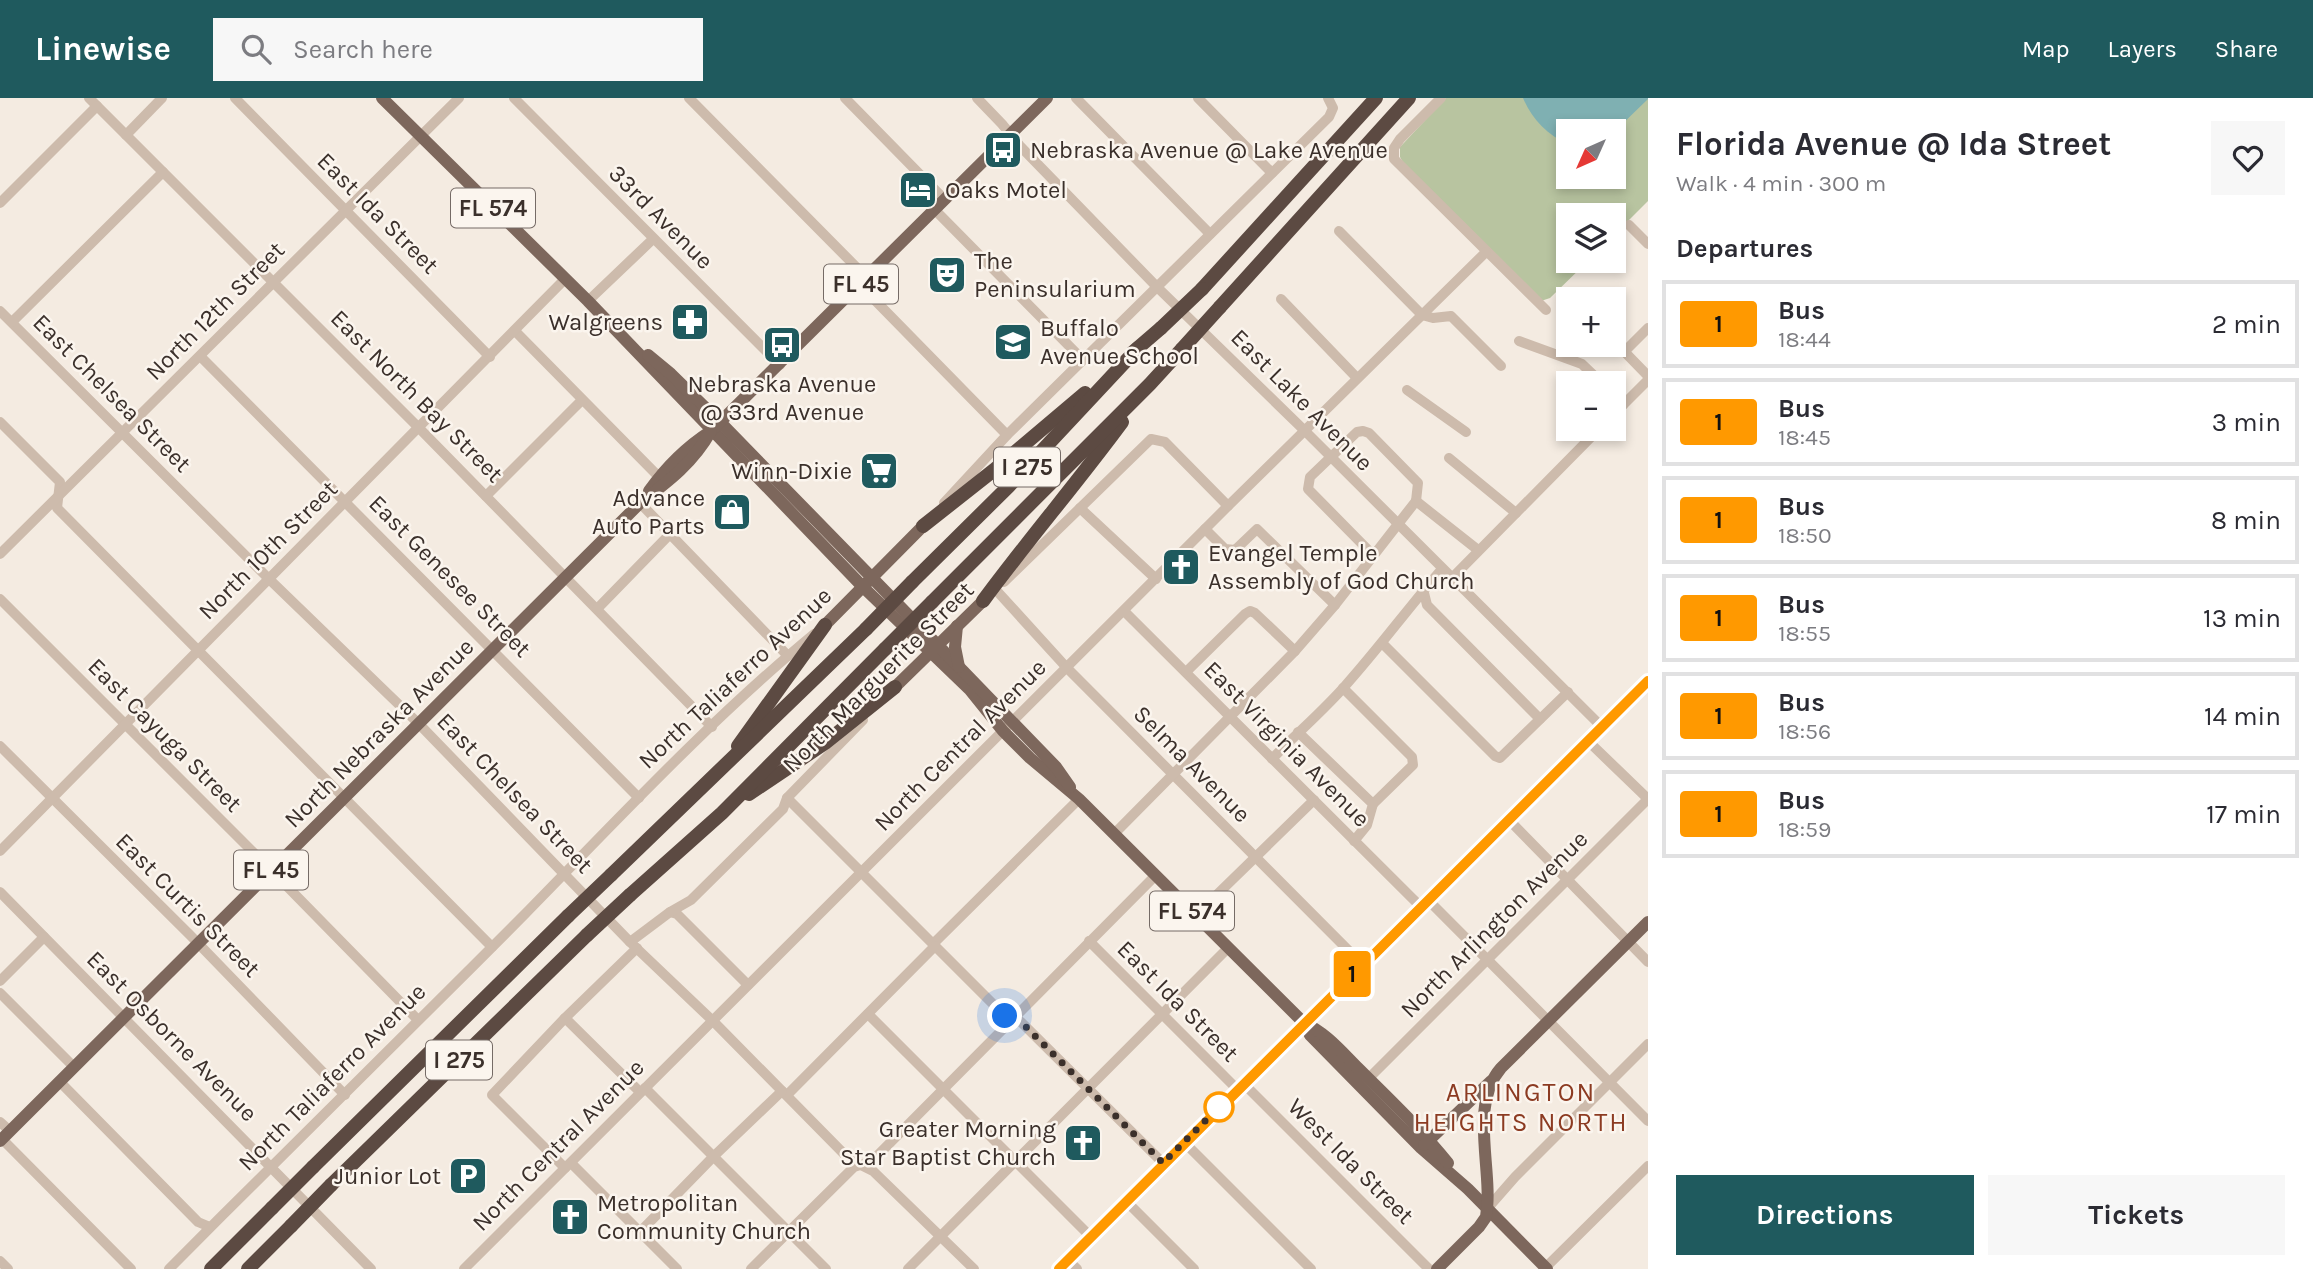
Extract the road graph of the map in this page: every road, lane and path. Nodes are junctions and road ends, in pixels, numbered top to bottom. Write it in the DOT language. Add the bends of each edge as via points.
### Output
graph roads {
  1 [pos="162,98"];
  2 [pos="235,98"];
  3 [pos="382,98"];
  4 [pos="458,98"];
  5 [pos="513,98"];
  6 [pos="690,98"];
  7 [pos="845,98"];
  8 [pos="977,98"];
  9 [pos="1047,98"];
  10 [pos="1076,98"];
  11 [pos="1198,98"];
  12 [pos="1328,98"];
  13 [pos="1376,98"];
  14 [pos="1411,98"];
  15 [pos="1441,98"];
  16 [pos="93,102"];
  17 [pos="126,135"];
  18 [pos="1011,135"];
  19 [pos="421,137"];
  20 [pos="163,172"];
  21 [pos="1272,173"];
  22 [pos="945,200"];
  23 [pos="0,203"];
  24 [pos="935,210"];
  25 [pos="346,211"];
  26 [pos="1629,225"];
  27 [pos="1339,231"];
  28 [pos="1210,234"];
  29 [pos="653,239"];
  30 [pos="1648,244"];
  31 [pos="1486,252"];
  32 [pos="565,279"];
  33 [pos="273,282"];
  34 [pos="864,282"];
  35 [pos="1157,287"];
  36 [pos="1281,299"];
  37 [pos="588,301"];
  38 [pos="1546,310"];
  39 [pos="0,311"];
  40 [pos="1422,314"];
  41 [pos="12,322"];
  42 [pos="1648,328"];
  43 [pos="515,331"];
  44 [pos="1519,341"];
  45 [pos="1138,348"];
  46 [pos="1626,350"];
  47 [pos="1626,354"];
  48 [pos="200,356"];
  49 [pos="490,356"];
  50 [pos="1083,360"];
  51 [pos="779,365"];
  52 [pos="1501,366"];
  53 [pos="1589,371"];
  54 [pos="1357,378"];
  55 [pos="1648,378"];
  56 [pos="1150,384"];
  57 [pos="1408,390"];
  58 [pos="582,400"];
  59 [pos="1626,402"];
  60 [pos="0,422"];
  61 [pos="716,427"];
  62 [pos="419,428"];
  63 [pos="1305,431"];
  64 [pos="1466,432"];
  65 [pos="122,433"];
  66 [pos="1007,435"];
  67 [pos="1587,441"];
  68 [pos="1330,456"];
  69 [pos="1449,458"];
  70 [pos="659,477"];
  71 [pos="486,496"];
  72 [pos="58,497"];
  73 [pos="1416,501"];
  74 [pos="346,502"];
  75 [pos="640,503"];
  76 [pos="1228,506"];
  77 [pos="1080,508"];
  78 [pos="1516,513"];
  79 [pos="1397,524"];
  80 [pos="923,526"];
  81 [pos="1205,529"];
  82 [pos="670,534"];
  83 [pos="2,547"];
  84 [pos="1478,550"];
  85 [pos="1373,555"];
  86 [pos="891,557"];
  87 [pos="854,561"];
  88 [pos="1442,569"];
  89 [pos="566,577"];
  90 [pos="1452,578"];
  91 [pos="269,579"];
  92 [pos="1156,579"];
  93 [pos="867,582"];
  94 [pos="1423,589"];
  95 [pos="996,590"];
  96 [pos="0,599"];
  97 [pos="983,601"];
  98 [pos="1335,605"];
  99 [pos="597,609"];
  100 [pos="1124,611"];
  101 [pos="825,625"];
  102 [pos="957,626"];
  103 [pos="1382,643"];
  104 [pos="934,648"];
  105 [pos="493,649"];
  106 [pos="198,650"];
  107 [pos="1295,651"];
  108 [pos="788,656"];
  109 [pos="959,667"];
  110 [pos="1067,668"];
  111 [pos="1186,671"];
  112 [pos="1648,681"];
  113 [pos="895,687"];
  114 [pos="1343,688"];
  115 [pos="1568,692"];
  116 [pos="1230,717"];
  117 [pos="1540,719"];
  118 [pos="125,724"];
  119 [pos="419,724"];
  120 [pos="1008,726"];
  121 [pos="712,727"];
  122 [pos="1602,727"];
  123 [pos="1298,732"];
  124 [pos="1588,741"];
  125 [pos="0,746"];
  126 [pos="1272,758"];
  127 [pos="724,768"];
  128 [pos="1173,774"];
  129 [pos="52,797"];
  130 [pos="345,797"];
  131 [pos="639,798"];
  132 [pos="787,798"];
  133 [pos="1079,799"];
  134 [pos="1648,799"];
  135 [pos="1314,800"];
  136 [pos="1373,804"];
  137 [pos="722,813"];
  138 [pos="1509,820"];
  139 [pos="1114,834"];
  140 [pos="1354,841"];
  141 [pos="0,851"];
  142 [pos="1255,857"];
  143 [pos="271,870"];
  144 [pos="565,873"];
  145 [pos="861,873"];
  146 [pos="1156,876"];
  147 [pos="1567,879"];
  148 [pos="0,892"];
  149 [pos="691,900"];
  150 [pos="1424,904"];
  151 [pos="670,912"];
  152 [pos="1196,915"];
  153 [pos="684,921"];
  154 [pos="1648,922"];
  155 [pos="44,937"];
  156 [pos="1089,942"];
  157 [pos="1628,942"];
  158 [pos="198,944"];
  159 [pos="634,945"];
  160 [pos="934,945"];
  161 [pos="492,947"];
  162 [pos="1228,948"];
  163 [pos="1488,960"];
  164 [pos="1648,961"];
  165 [pos="1362,964"];
  166 [pos="0,981"];
  167 [pos="748,985"];
  168 [pos="0,993"];
  169 [pos="869,1014"];
  170 [pos="1161,1014"];
  171 [pos="124,1017"];
  172 [pos="1014,1017"];
  173 [pos="565,1018"];
  174 [pos="418,1020"];
  175 [pos="1548,1020"];
  176 [pos="713,1021"];
  177 [pos="1304,1023"];
  178 [pos="1648,1044"];
  179 [pos="74,1067"];
  180 [pos="1369,1079"];
  181 [pos="1491,1081"];
  182 [pos="60,1082"];
  183 [pos="1610,1082"];
  184 [pos="1240,1086"];
  185 [pos="1088,1087"];
  186 [pos="943,1089"];
  187 [pos="642,1090"];
  188 [pos="785,1093"];
  189 [pos="345,1095"];
  190 [pos="1648,1121"];
  191 [pos="0,1122"];
  192 [pos="4,1137"];
  193 [pos="1184,1142"];
  194 [pos="1425,1144"];
  195 [pos="714,1156"];
  196 [pos="1015,1160"];
  197 [pos="1163,1163"];
  198 [pos="862,1165"];
  199 [pos="568,1166"];
  200 [pos="1648,1166"];
  201 [pos="273,1168"];
  202 [pos="1126,1201"];
  203 [pos="1487,1209"];
  204 [pos="210,1227"];
  205 [pos="789,1231"];
  206 [pos="640,1232"];
  207 [pos="941,1237"];
  208 [pos="1091,1237"];
  209 [pos="0,1261"];
  210 [pos="1068,1266"];
  211 [pos="1546,1268"];
  212 [pos="8,1269"];
  213 [pos="131,1269"];
  214 [pos="169,1269"];
  215 [pos="211,1269"];
  216 [pos="248,1269"];
  217 [pos="371,1269"];
  218 [pos="464,1269"];
  219 [pos="677,1269"];
  220 [pos="751,1269"];
  221 [pos="826,1269"];
  222 [pos="908,1269"];
  223 [pos="974,1269"];
  224 [pos="1194,1269"];
  225 [pos="1311,1269"];
  226 [pos="1429,1269"];
  227 [pos="1437,1269"];
  1 -- 17 [label="street"];
  2 -- 25 [label="street, East Ida Street"];
  3 -- 19 [label="main road, FL 574"];
  4 -- 19 [label="street, North 12th Street"];
  5 -- 29 [label="street, 33rd Avenue"];
  6 -- 34 [label="street"];
  7 -- 22 [label="street"];
  8 -- 18 [label="street, East Lake Avenue"];
  9 -- 18 [label="main road, North Nebraska Avenue / FL 45"];
  10 -- 28 [label="street"];
  11 -- 21 [label="street"];
  12 -- 21 [label="street, North Taliaferro Avenue" via="1333,108 1329,117"];
  13 -- 45 [label="highway, I 275, bridge" via="1202,289"];
  14 -- 56 [label="highway, I 275, bridge"];
  15 -- 31 [label="street" via="1400,139 1394,159"];
  16 -- 17 [label="street, East North Bay Street"];
  16 -- 23 [label="street"];
  17 -- 20 [label="street, East North Bay Street"];
  18 -- 22 [label="main road, North Nebraska Avenue / FL 45"];
  18 -- 35 [label="street, East Lake Avenue"];
  19 -- 25 [label="street, North 12th Street"];
  19 -- 32 [label="main road, FL 574"];
  20 -- 33 [label="street, East North Bay Street"];
  20 -- 41 [label="street"];
  21 -- 28 [label="street, North Taliaferro Avenue"];
  22 -- 24 [label="main road, North Nebraska Avenue / FL 45"];
  24 -- 34 [label="main road, North Nebraska Avenue / FL 45"];
  24 -- 50 [label="street"];
  25 -- 33 [label="street, North 12th Street"];
  25 -- 49 [label="street, East Ida Street"];
  26 -- 30 [label="street"];
  27 -- 40 [label="street"];
  28 -- 35 [label="street, North Taliaferro Avenue"];
  29 -- 37 [label="street"];
  29 -- 51 [label="street, 33rd Avenue"];
  31 -- 38 [label="street"];
  31 -- 40 [label="street, North Central Avenue"];
  32 -- 37 [label="main road, FL 574"];
  32 -- 43 [label="street, North 10th Street"];
  33 -- 48 [label="street, North 12th Street"];
  33 -- 62 [label="street, East North Bay Street"];
  34 -- 51 [label="main road, North Nebraska Avenue / FL 45"];
  34 -- 66 [label="street"];
  35 -- 50 [label="street, North Taliaferro Avenue"];
  35 -- 63 [label="street, East Lake Avenue"];
  36 -- 54 [label="street"];
  37 -- 61 [label="main road, FL 574" via="671,374"];
  39 -- 41 [label="street, East Chelsea Street"];
  40 -- 52 [label="street" via="1451,316"];
  40 -- 54 [label="street, North Central Avenue"];
  41 -- 65 [label="street, East Chelsea Street"];
  42 -- 46 [label="street"];
  43 -- 49 [label="street, North 10th Street"];
  43 -- 58 [label="street"];
  44 -- 53 [label="street" via="1582,364"];
  45 -- 80 [label="highway"];
  45 -- 127 [label="highway, I 275, bridge" via="1009,486"];
  47 -- 55 [label="street"];
  48 -- 65 [label="street, North 12th Street"];
  48 -- 74 [label="street, East Genesee Street"];
  49 -- 62 [label="street, North 10th Street"];
  50 -- 66 [label="street, North Taliaferro Avenue"];
  51 -- 61 [label="main road, North Nebraska Avenue / FL 45"];
  54 -- 63 [label="street, North Central Avenue"];
  55 -- 59 [label="street"];
  56 -- 97 [label="highway"];
  56 -- 137 [label="highway, I 275, bridge"];
  57 -- 64 [label="street"];
  58 -- 70 [label="street"];
  58 -- 71 [label="street"];
  60 -- 72 [label="street" via="60,482"];
  61 -- 70 [label="main road, North Nebraska Avenue / FL 45" via="691,444"];
  61 -- 75 [label="main road, North Nebraska Avenue / FL 45" via="699,453"];
  61 -- 87 [label="main road, FL 574"];
  61 -- 93 [label="main road, FL 574"];
  62 -- 71 [label="street, East North Bay Street"];
  62 -- 74 [label="street, North 10th Street"];
  63 -- 68 [label="street, East Lake Avenue"];
  63 -- 76 [label="street, North Central Avenue"];
  65 -- 72 [label="street, North 12th Street"];
  65 -- 91 [label="street, East Chelsea Street"];
  66 -- 80 [label="street, North Taliaferro Avenue"];
  67 -- 78 [label="street"];
  68 -- 73 [label="street" via="1357,432 1369,433 1418,483"];
  68 -- 79 [label="street, East Lake Avenue"];
  68 -- 85 [label="street" via="1310,477 1308,489"];
  69 -- 78 [label="street"];
  70 -- 75 [label="main road, North Nebraska Avenue / FL 45"];
  71 -- 89 [label="street, East North Bay Street"];
  72 -- 83 [label="street, North 12th Street"];
  72 -- 106 [label="street" via="57,508"];
  73 -- 79 [label="street"];
  73 -- 84 [label="street"];
  74 -- 91 [label="street, North 10th Street"];
  74 -- 105 [label="street, East Genesee Street"];
  75 -- 82 [label="street"];
  75 -- 89 [label="main road, North Nebraska Avenue / FL 45"];
  76 -- 77 [label="street, North Marguerite Street" via="1165,442 1156,439"];
  76 -- 81 [label="street, North Central Avenue"];
  77 -- 92 [label="street"];
  77 -- 95 [label="street, North Marguerite Street"];
  78 -- 84 [label="street"];
  79 -- 85 [label="street"];
  79 -- 88 [label="street, East Lake Avenue"];
  80 -- 86 [label="main road, North Taliaferro Avenue"];
  81 -- 92 [label="street, North Central Avenue"];
  81 -- 98 [label="street" via="1225,549 1235,550 1257,529"];
  82 -- 99 [label="street"];
  82 -- 108 [label="street"];
  84 -- 90 [label="street"];
  85 -- 98 [label="street"];
  86 -- 87 [label="main road" via="871,563"];
  86 -- 93 [label="main road, North Taliaferro Avenue"];
  87 -- 93 [label="main road, FL 574"];
  88 -- 90 [label="street, East Lake Avenue"];
  88 -- 94 [label="street"];
  89 -- 99 [label="street, East North Bay Street"];
  89 -- 105 [label="main road, North Nebraska Avenue / FL 45"];
  90 -- 115 [label="street, East Lake Avenue"];
  91 -- 106 [label="street, North 10th Street"];
  91 -- 119 [label="street, East Chelsea Street"];
  92 -- 100 [label="street, North Central Avenue"];
  93 -- 101 [label="main road, North Taliaferro Avenue"];
  93 -- 104 [label="main road, FL 574"];
  94 -- 103 [label="street"];
  94 -- 117 [label="street" via="1427,606"];
  95 -- 97 [label="street, North Marguerite Street"];
  95 -- 110 [label="street, Selma Avenue"];
  96 -- 118 [label="street, East Cayuga Street"];
  97 -- 102 [label="main road, North Marguerite Street"];
  98 -- 107 [label="street"];
  99 -- 121 [label="street, East North Bay Street"];
  100 -- 110 [label="street, North Central Avenue"];
  100 -- 111 [label="street, East Virginia Avenue"];
  101 -- 108 [label="street, North Taliaferro Avenue"];
  101 -- 127 [label="highway"];
  102 -- 104 [label="main road, North Marguerite Street"];
  102 -- 109 [label="main road"];
  103 -- 114 [label="street"];
  103 -- 117 [label="street" via="1495,756 1500,758"];
  104 -- 109 [label="main road, FL 574"];
  104 -- 113 [label="main road, North Marguerite Street"];
  104 -- 120 [label="main road, FL 574"];
  105 -- 119 [label="main road, North Nebraska Avenue / FL 45"];
  105 -- 131 [label="street, East Genesee Street"];
  106 -- 118 [label="street, North 10th Street"];
  106 -- 130 [label="street"];
  107 -- 111 [label="street" via="1250,611"];
  107 -- 116 [label="street"];
  108 -- 121 [label="street, North Taliaferro Avenue"];
  109 -- 120 [label="main road, FL 574"];
  110 -- 120 [label="street, North Central Avenue"];
  110 -- 128 [label="street, Selma Avenue"];
  111 -- 116 [label="street, East Virginia Avenue"];
  112 -- 122 [label="main road"];
  113 -- 132 [label="street, North Marguerite Street"];
  113 -- 137 [label="highway"];
  114 -- 123 [label="street"];
  114 -- 136 [label="street" via="1412,757 1413,765"];
  115 -- 117 [label="street"];
  115 -- 122 [label="street, East Lake Avenue"];
  116 -- 126 [label="street, East Virginia Avenue"];
  116 -- 128 [label="street"];
  118 -- 129 [label="street, North 10th Street"];
  118 -- 143 [label="street, East Cayuga Street"];
  119 -- 130 [label="main road, North Nebraska Avenue / FL 45"];
  119 -- 144 [label="street, East Chelsea Street"];
  120 -- 133 [label="main road, FL 574" via="1056,767"];
  120 -- 145 [label="street, North Central Avenue"];
  121 -- 131 [label="street, North Taliaferro Avenue"];
  122 -- 124 [label="main road"];
  123 -- 126 [label="street"];
  123 -- 136 [label="street"];
  124 -- 134 [label="street"];
  124 -- 138 [label="main road"];
  125 -- 129 [label="street, East Curtis Street"];
  126 -- 135 [label="street, East Virginia Avenue"];
  127 -- 215 [label="highway, I 275, bridge"];
  128 -- 139 [label="street"];
  128 -- 142 [label="street, Selma Avenue"];
  129 -- 141 [label="street, North 10th Street"];
  129 -- 158 [label="street, East Curtis Street"];
  130 -- 143 [label="main road, North Nebraska Avenue / FL 45"];
  130 -- 161 [label="street"];
  131 -- 144 [label="street, North Taliaferro Avenue"];
  132 -- 145 [label="street"];
  132 -- 149 [label="street, North Marguerite Street" via="783,809"];
  133 -- 139 [label="main road, FL 574"];
  133 -- 160 [label="street"];
  134 -- 147 [label="street, North Arlington Avenue"];
  135 -- 140 [label="street, East Virginia Avenue"];
  135 -- 142 [label="street"];
  136 -- 140 [label="street" via="1367,825"];
  137 -- 216 [label="highway, I 275, bridge" via="587,935"];
  138 -- 147 [label="street"];
  138 -- 150 [label="main road"];
  139 -- 146 [label="main road, FL 574"];
  140 -- 150 [label="street, East Virginia Avenue"];
  142 -- 152 [label="street"];
  142 -- 165 [label="street, Selma Avenue"];
  143 -- 158 [label="main road, North Nebraska Avenue / FL 45"];
  143 -- 174 [label="street, East Cayuga Street"];
  144 -- 159 [label="street, East Chelsea Street"];
  144 -- 161 [label="street, North Taliaferro Avenue"];
  145 -- 160 [label="street"];
  145 -- 167 [label="street, North Central Avenue"];
  146 -- 152 [label="main road, FL 574"];
  146 -- 156 [label="street"];
  147 -- 157 [label="street"];
  147 -- 163 [label="street, North Arlington Avenue"];
  148 -- 155 [label="street, East Osborne Avenue"];
  149 -- 151 [label="street, North Marguerite Street"];
  149 -- 153 [label="street"];
  150 -- 163 [label="street, East Virginia Avenue"];
  150 -- 165 [label="main road"];
  151 -- 153 [label="street"];
  151 -- 159 [label="street, North Marguerite Street"];
  152 -- 162 [label="main road, FL 574"];
  153 -- 167 [label="street"];
  154 -- 157 [label="main road"];
  155 -- 166 [label="street"];
  155 -- 171 [label="street, East Osborne Avenue"];
  156 -- 170 [label="street, East Ida Street"];
  156 -- 172 [label="street"];
  157 -- 164 [label="street"];
  157 -- 175 [label="main road"];
  158 -- 171 [label="main road, North Nebraska Avenue / FL 45"];
  158 -- 189 [label="street, East Curtis Street"];
  159 -- 173 [label="street, North Marguerite Street"];
  159 -- 176 [label="street, East Chelsea Street"];
  160 -- 169 [label="street"];
  160 -- 172 [label="street" via="1005,1016"];
  161 -- 174 [label="street, North Taliaferro Avenue"];
  162 -- 170 [label="street"];
  162 -- 177 [label="main road, FL 574"];
  163 -- 175 [label="street, East Virginia Avenue"];
  163 -- 180 [label="street, North Arlington Avenue"];
  165 -- 177 [label="main road"];
  167 -- 176 [label="street, North Central Avenue"];
  168 -- 179 [label="street"];
  169 -- 186 [label="street"];
  169 -- 188 [label="street"];
  170 -- 184 [label="street, East Ida Street"];
  170 -- 185 [label="street"];
  171 -- 179 [label="main road, North Nebraska Avenue / FL 45"];
  171 -- 201 [label="street, East Osborne Avenue"];
  172 -- 185 [label="street"];
  172 -- 186 [label="street"];
  173 -- 187 [label="street"];
  173 -- 199 [label="street, North Marguerite Street" via="492,1095"];
  174 -- 189 [label="street, North Taliaferro Avenue"];
  175 -- 181 [label="main road"];
  175 -- 183 [label="street, East Virginia Avenue"];
  176 -- 187 [label="street, North Central Avenue"];
  176 -- 188 [label="street, East Chelsea Street"];
  177 -- 180 [label="main road, FL 574" via="1317,1028"];
  177 -- 184 [label="main road"];
  177 -- 194 [label="main road, FL 574" via="1310,1035"];
  178 -- 183 [label="street"];
  179 -- 182 [label="main road, North Nebraska Avenue / FL 45"];
  180 -- 194 [label="main road, FL 574"];
  181 -- 194 [label="main road"];
  181 -- 203 [label="main road" via="1484,1116"];
  182 -- 192 [label="main road, North Nebraska Avenue / FL 45"];
  182 -- 204 [label="street" via="198,1222"];
  183 -- 190 [label="street, East Virginia Avenue"];
  183 -- 203 [label="street"];
  184 -- 193 [label="main road"];
  184 -- 226 [label="street, West Ida Street"];
  185 -- 196 [label="street"];
  185 -- 197 [label="street"];
  186 -- 196 [label="street"];
  186 -- 198 [label="street" via="872,1161"];
  187 -- 195 [label="street"];
  187 -- 199 [label="street, North Central Avenue"];
  188 -- 195 [label="street"];
  188 -- 198 [label="street, East Chelsea Street" via="849,1158"];
  189 -- 201 [label="street, North Taliaferro Avenue"];
  191 -- 192 [label="street"];
  192 -- 213 [label="street"];
  193 -- 197 [label="main road"];
  193 -- 225 [label="street"];
  194 -- 203 [label="main road, FL 574"];
  195 -- 205 [label="street"];
  195 -- 206 [label="street"];
  196 -- 207 [label="street"];
  196 -- 208 [label="street"];
  197 -- 202 [label="main road"];
  198 -- 205 [label="street" via="854,1167"];
  198 -- 207 [label="street, East Chelsea Street"];
  199 -- 206 [label="street"];
  199 -- 218 [label="street, North Central Avenue"];
  200 -- 211 [label="street"];
  201 -- 204 [label="street, North Taliaferro Avenue"];
  201 -- 217 [label="street, East Osborne Avenue"];
  202 -- 208 [label="main road"];
  202 -- 224 [label="street"];
  203 -- 211 [label="main road, FL 574"];
  203 -- 227 [label="main road" via="1484,1221"];
  204 -- 214 [label="street, North Taliaferro Avenue"];
  205 -- 220 [label="street"];
  205 -- 221 [label="street"];
  206 -- 219 [label="street"];
  207 -- 222 [label="street"];
  207 -- 223 [label="street, East Chelsea Street"];
  208 -- 210 [label="main road"];
  209 -- 212 [label="street"];
}
